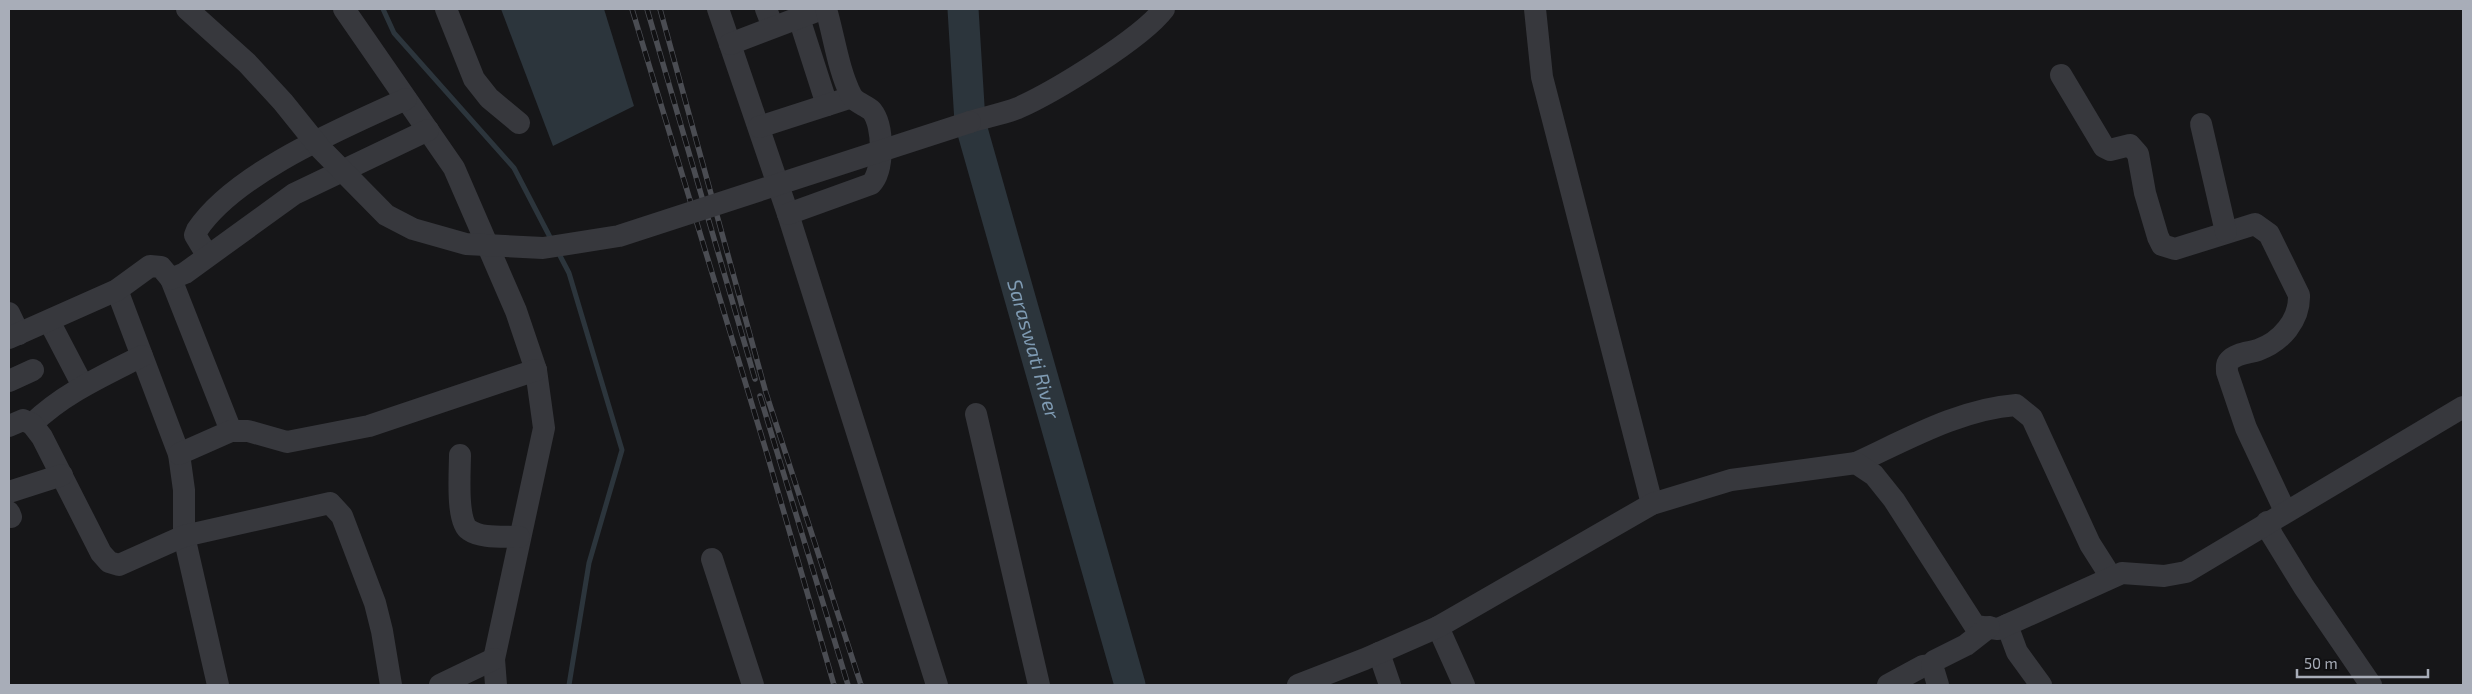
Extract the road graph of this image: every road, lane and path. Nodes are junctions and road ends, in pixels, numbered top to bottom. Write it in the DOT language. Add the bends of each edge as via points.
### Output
graph roads {
  1 [pos="187,9"];
  2 [pos="344,9"];
  3 [pos="446,9"];
  4 [pos="718,9"];
  5 [pos="822,9"];
  6 [pos="826,9"];
  7 [pos="1164,9"];
  8 [pos="1535,9"];
  9 [pos="770,18"];
  10 [pos="798,18"];
  11 [pos="730,44"];
  12 [pos="2060,75"];
  13 [pos="852,97"];
  14 [pos="406,99"];
  15 [pos="827,105"];
  16 [pos="518,123"];
  17 [pos="2201,124"];
  18 [pos="759,127"];
  19 [pos="428,130"];
  20 [pos="788,214"];
  21 [pos="2226,232"];
  22 [pos="207,255"];
  23 [pos="171,279"];
  24 [pos="117,290"];
  25 [pos="9,313"];
  26 [pos="49,321"];
  27 [pos="14,336"];
  28 [pos="142,356"];
  29 [pos="33,370"];
  30 [pos="536,370"];
  31 [pos="9,381"];
  32 [pos="84,386"];
  33 [pos="2463,407"];
  34 [pos="976,414"];
  35 [pos="32,424"];
  36 [pos="9,426"];
  37 [pos="231,432"];
  38 [pos="179,454"];
  39 [pos="460,455"];
  40 [pos="1856,462"];
  41 [pos="62,475"];
  42 [pos="9,492"];
  43 [pos="1652,504"];
  44 [pos="2276,517"];
  45 [pos="184,536"];
  46 [pos="519,537"];
  47 [pos="712,559"];
  48 [pos="2111,577"];
  49 [pos="1998,626"];
  50 [pos="1438,627"];
  51 [pos="1379,653"];
  52 [pos="494,659"];
  53 [pos="1935,675"];
  54 [pos="218,685"];
  55 [pos="391,685"];
  56 [pos="440,685"];
  57 [pos="496,685"];
  58 [pos="753,685"];
  59 [pos="937,685"];
  60 [pos="1039,685"];
  61 [pos="1298,685"];
  62 [pos="1390,685"];
  63 [pos="1464,685"];
  64 [pos="1888,685"];
  65 [pos="2041,685"];
  66 [pos="2371,685"];
  1 -- 7 [label="street, bridge" via="247,63 284,102 320,148 386,215 413,229 466,244 543,248 619,236 1018,108 1077,75 1124,43"];
  2 -- 14 [label="street"];
  3 -- 16 [label="street" via="474,79"];
  4 -- 11 [label="street"];
  5 -- 10 [label="street"];
  6 -- 13 [label="street"];
  8 -- 43 [label="street" via="1542,77"];
  9 -- 10 [label="street"];
  9 -- 11 [label="street"];
  10 -- 15 [label="street"];
  11 -- 18 [label="street"];
  12 -- 21 [label="street" via="2104,147 2110,150 2130,146 2138,154 2148,202 2162,245 2175,249"];
  13 -- 15 [label="street"];
  13 -- 20 [label="street" via="871,110 876,119 880,143 877,178 871,184"];
  14 -- 19 [label="street"];
  14 -- 22 [label="street" via="294,152 234,191 197,230 195,235"];
  15 -- 18 [label="street"];
  17 -- 21 [label="street"];
  18 -- 20 [label="street"];
  19 -- 22 [label="street" via="294,194"];
  19 -- 30 [label="street" via="454,168 516,311"];
  20 -- 59 [label="street"];
  21 -- 44 [label="street" via="2255,224 2261,226 2269,234 2299,295 2300,304 2290,327 2260,350 2238,356 2227,364"];
  22 -- 23 [label="street"];
  23 -- 24 [label="street" via="161,267 150,266"];
  23 -- 37 [label="street"];
  24 -- 26 [label="street"];
  24 -- 28 [label="street"];
  25 -- 27 [label="street"];
  26 -- 27 [label="street"];
  26 -- 32 [label="street"];
  28 -- 32 [label="street"];
  28 -- 38 [label="street"];
  29 -- 31 [label="street"];
  30 -- 37 [label="street" via="397,418 325,435 287,442 248,431"];
  30 -- 46 [label="street" via="544,428"];
  32 -- 35 [label="street" via="50,407"];
  33 -- 44 [label="street"];
  34 -- 60 [label="street"];
  35 -- 36 [label="street" via="22,420"];
  35 -- 41 [label="street"];
  37 -- 38 [label="street"];
  38 -- 45 [label="street" via="184,490"];
  39 -- 46 [label="street" via="463,524 478,534"];
  40 -- 43 [label="street" via="1730,480"];
  40 -- 48 [label="street" via="1954,420 1998,406 2016,405 2032,418 2090,544"];
  40 -- 49 [label="street" via="1874,475 1894,500 1975,626"];
  41 -- 42 [label="street"];
  41 -- 45 [label="street" via="101,553 109,562 119,565"];
  43 -- 50 [label="street"];
  44 -- 48 [label="street" via="2186,572 2164,576 2122,573"];
  44 -- 66 [label="street" via="2272,535"];
  45 -- 54 [label="street"];
  45 -- 55 [label="street" via="330,503 335,506 342,516 372,594"];
  46 -- 52 [label="street"];
  47 -- 58 [label="street"];
  48 -- 49 [label="street"];
  49 -- 53 [label="street" via="1941,656"];
  49 -- 65 [label="street"];
  50 -- 51 [label="street"];
  50 -- 63 [label="street"];
  51 -- 61 [label="street"];
  51 -- 62 [label="street"];
  52 -- 56 [label="street"];
  52 -- 57 [label="street"];
  53 -- 64 [label="street" via="1923,666"];
}
